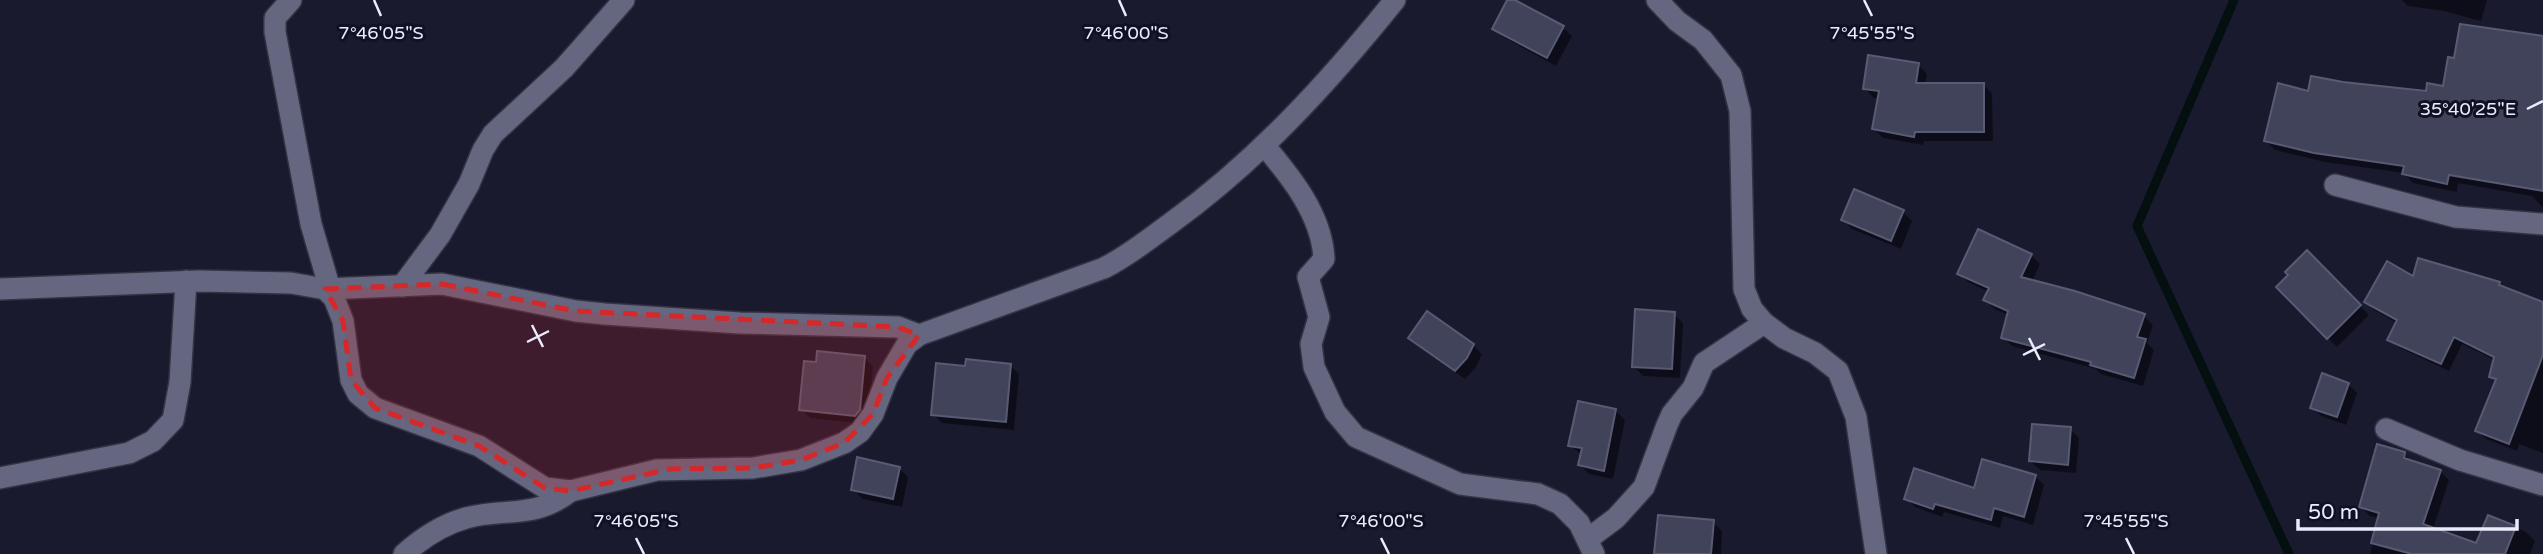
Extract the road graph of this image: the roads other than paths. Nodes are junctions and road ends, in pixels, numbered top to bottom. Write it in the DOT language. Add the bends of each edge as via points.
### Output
graph roads {
  1 [pos="291,0"];
  2 [pos="624,0"];
  3 [pos="1395,0"];
  4 [pos="1657,0"];
  5 [pos="1264,145"];
  6 [pos="2335,185"];
  7 [pos="2543,224"];
  8 [pos="186,281"];
  9 [pos="402,286"];
  10 [pos="0,289"];
  11 [pos="327,289"];
  12 [pos="1764,323"];
  13 [pos="919,335"];
  14 [pos="2386,429"];
  15 [pos="0,478"];
  16 [pos="2543,485"];
  17 [pos="571,491"];
  18 [pos="1591,547"];
  19 [pos="404,554"];
  20 [pos="1876,554"];
  1 -- 11 [label="street" via="275,18 275,32"];
  2 -- 9 [label="street" via="564,68 493,134 440,235"];
  3 -- 5 [label="street" via="1309,101"];
  4 -- 12 [label="street" via="1703,40 1731,75 1740,111 1744,289"];
  5 -- 13 [label="street" via="1233,176 1125,257"];
  5 -- 18 [label="street" via="1303,197 1318,229 1324,259 1307,284 1318,317 1311,351 1335,412 1356,437 1460,484 1538,494 1560,505 1579,523"];
  6 -- 7 [label="street" via="2456,217"];
  8 -- 10 [label="street"];
  8 -- 11 [label="street" via="291,283"];
  8 -- 15 [label="street" via="180,382 173,420 160,434 129,453"];
  9 -- 11 [label="street"];
  9 -- 13 [label="street" via="442,284 595,313 898,327"];
  11 -- 17 [label="street" via="343,321 351,380 358,394 375,408 479,446 545,488"];
  12 -- 18 [label="street" via="1704,363 1667,425 1644,487"];
  12 -- 20 [label="street" via="1838,371 1856,417"];
  13 -- 17 [label="street" via="906,344 873,414 860,432 844,443 801,460 753,468 657,470"];
  14 -- 16 [label="street" via="2460,460"];
  17 -- 19 [label="street" via="537,510 451,523"];
}
